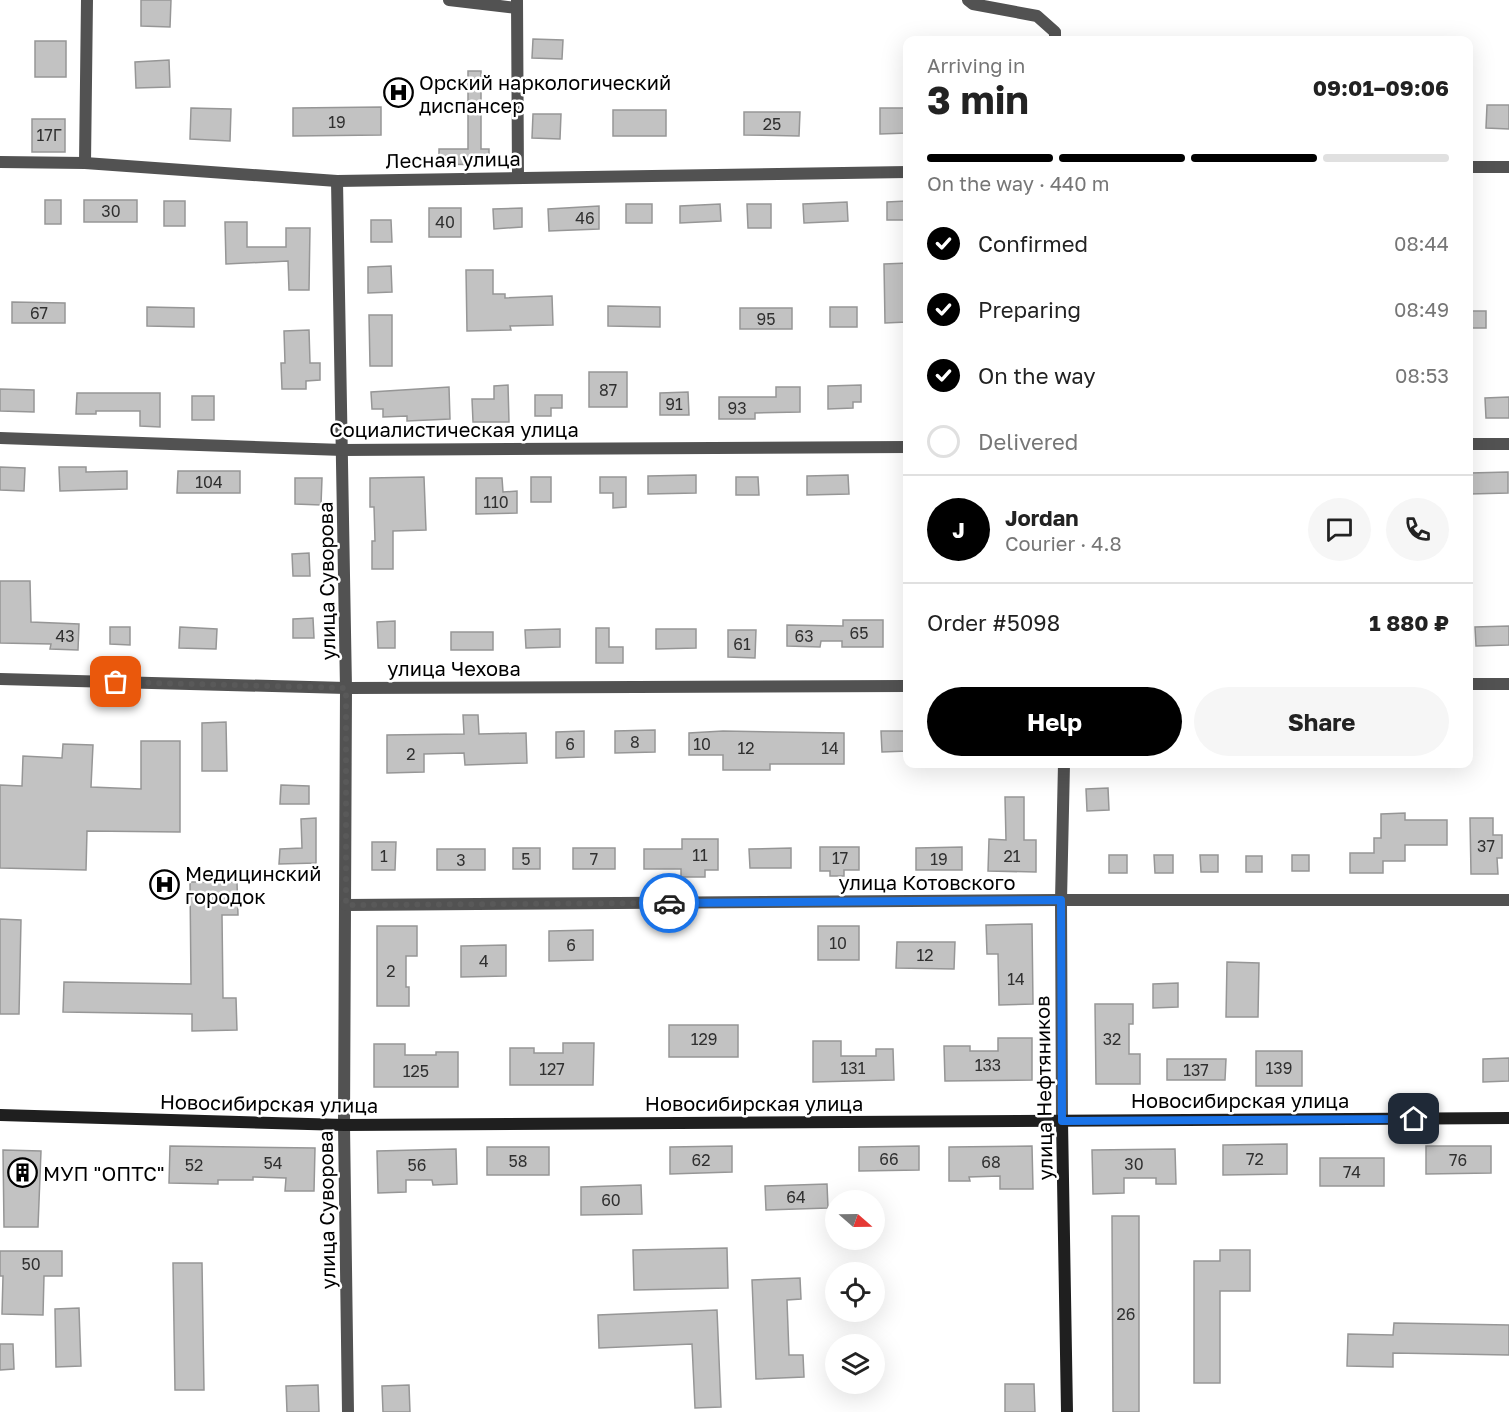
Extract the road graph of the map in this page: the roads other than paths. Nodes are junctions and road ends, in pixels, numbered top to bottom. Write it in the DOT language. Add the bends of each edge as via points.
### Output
graph roads {
  1 [pos="87,0"];
  2 [pos="449,0"];
  3 [pos="968,0"];
  4 [pos="517,4"];
  5 [pos="1055,36"];
  6 [pos="0,162"];
  7 [pos="85,163"];
  8 [pos="1473,167"];
  9 [pos="1509,167"];
  10 [pos="903,172"];
  11 [pos="518,177"];
  12 [pos="337,180"];
  13 [pos="0,438"];
  14 [pos="1473,444"];
  15 [pos="1509,444"];
  16 [pos="903,447"];
  17 [pos="343,450"];
  18 [pos="0,679"];
  19 [pos="1473,684"];
  20 [pos="1509,684"];
  21 [pos="903,686"];
  22 [pos="346,688"];
  23 [pos="1064,768"];
  24 [pos="1061,900"];
  25 [pos="1509,900"];
  26 [pos="346,905"];
  27 [pos="0,1115"];
  28 [pos="1509,1118"];
  29 [pos="1062,1121"];
  30 [pos="344,1125"];
  31 [pos="348,1412"];
  32 [pos="1068,1412"];
  1 -- 7 [label="street"];
  2 -- 4 [label="street"];
  3 -- 5 [label="street" via="1037,16"];
  4 -- 11 [label="street"];
  6 -- 7 [label="street, Лесная улица"];
  7 -- 12 [label="street, Лесная улица"];
  8 -- 9 [label="street"];
  10 -- 11 [label="street, Лесная улица"];
  11 -- 12 [label="street, Лесная улица"];
  12 -- 17 [label="street, улица Суворова"];
  13 -- 17 [label="street, Социалистическая улица"];
  14 -- 15 [label="street"];
  16 -- 17 [label="street, Социалистическая улица"];
  17 -- 22 [label="street, улица Суворова"];
  18 -- 22 [label="street, улица Чехова"];
  19 -- 20 [label="street"];
  21 -- 22 [label="street, улица Чехова"];
  22 -- 26 [label="street, улица Суворова"];
  23 -- 24 [label="street, улица Нефтяников"];
  24 -- 25 [label="street, улица Котовского"];
  24 -- 26 [label="street, улица Котовского"];
  24 -- 29 [label="street, улица Нефтяников"];
  26 -- 30 [label="street, улица Суворова"];
  27 -- 30 [label="main road, Новосибирская улица"];
  28 -- 29 [label="main road, Новосибирская улица"];
  29 -- 30 [label="main road, Новосибирская улица"];
  29 -- 32 [label="main road, улица Нефтяников"];
  30 -- 31 [label="street, улица Суворова"];
}
